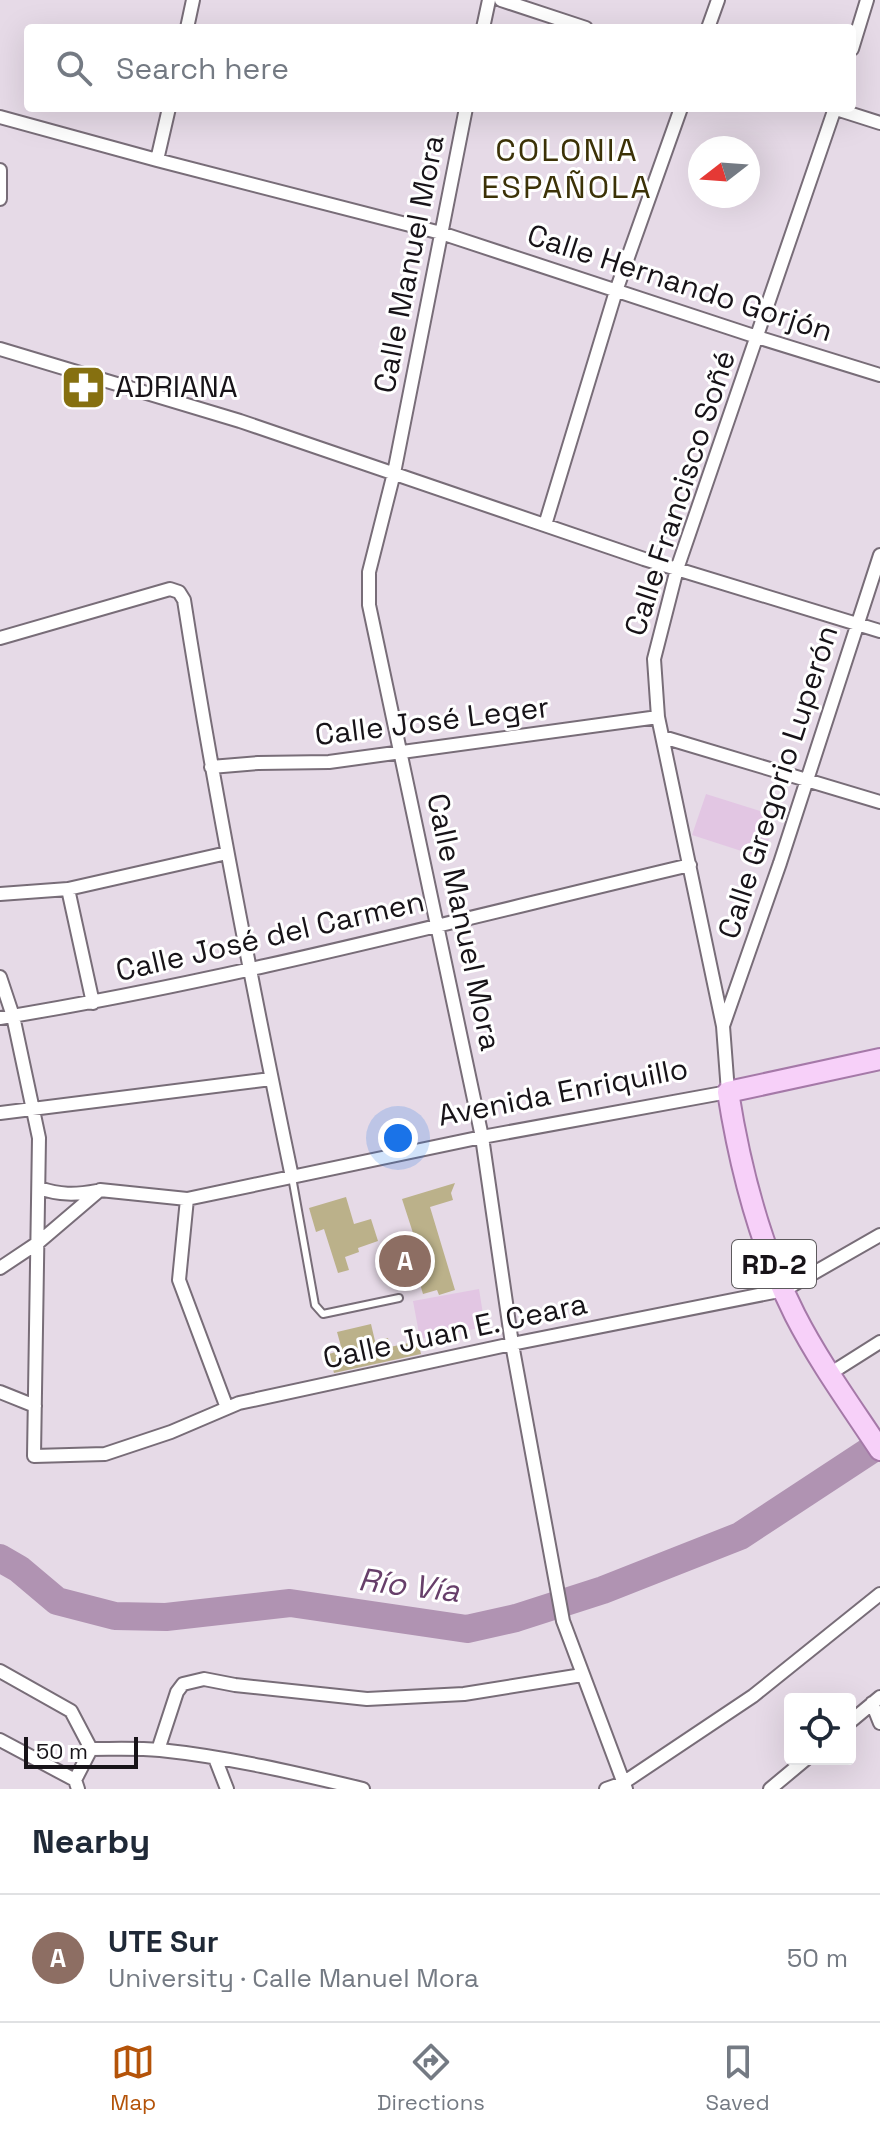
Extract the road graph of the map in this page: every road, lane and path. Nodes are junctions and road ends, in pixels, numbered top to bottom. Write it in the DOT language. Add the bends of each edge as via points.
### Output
graph roads {
  1 [pos="193,0"];
  2 [pos="489,0"];
  3 [pos="501,0"];
  4 [pos="718,0"];
  5 [pos="867,0"];
  6 [pos="188,24"];
  7 [pos="484,24"];
  8 [pos="574,24"];
  9 [pos="709,24"];
  10 [pos="856,36"];
  11 [pos="168,112"];
  12 [pos="465,112"];
  13 [pos="680,112"];
  14 [pos="833,112"];
  15 [pos="846,112"];
  16 [pos="0,117"];
  17 [pos="880,123"];
  18 [pos="157,160"];
  19 [pos="0,170"];
  20 [pos="0,199"];
  21 [pos="441,233"];
  22 [pos="616,291"];
  23 [pos="757,337"];
  24 [pos="0,349"];
  25 [pos="880,375"];
  26 [pos="394,473"];
  27 [pos="545,525"];
  28 [pos="880,555"];
  29 [pos="677,569"];
  30 [pos="858,623"];
  31 [pos="880,631"];
  32 [pos="0,638"];
  33 [pos="658,717"];
  34 [pos="663,737"];
  35 [pos="401,754"];
  36 [pos="211,767"];
  37 [pos="807,779"];
  38 [pos="880,802"];
  39 [pos="227,853"];
  40 [pos="690,865"];
  41 [pos="68,889"];
  42 [pos="0,894"];
  43 [pos="438,924"];
  44 [pos="248,970"];
  45 [pos="0,977"];
  46 [pos="93,1003"];
  47 [pos="6,1017"];
  48 [pos="723,1026"];
  49 [pos="880,1059"];
  50 [pos="271,1079"];
  51 [pos="728,1092"];
  52 [pos="33,1110"];
  53 [pos="0,1113"];
  54 [pos="482,1137"];
  55 [pos="292,1177"];
  56 [pos="39,1188"];
  57 [pos="100,1190"];
  58 [pos="187,1199"];
  59 [pos="880,1235"];
  60 [pos="39,1242"];
  61 [pos="0,1268"];
  62 [pos="784,1290"];
  63 [pos="399,1298"];
  64 [pos="880,1342"];
  65 [pos="512,1344"];
  66 [pos="831,1373"];
  67 [pos="0,1392"];
  68 [pos="35,1406"];
  69 [pos="227,1408"];
  70 [pos="880,1450"];
  71 [pos="880,1594"];
  72 [pos="0,1671"];
  73 [pos="582,1675"];
  74 [pos="876,1700"];
  75 [pos="856,1717"];
  76 [pos="880,1723"];
  77 [pos="0,1740"];
  78 [pos="91,1749"];
  79 [pos="158,1750"];
  80 [pos="215,1758"];
  81 [pos="799,1765"];
  82 [pos="76,1784"];
  83 [pos="625,1786"];
  84 [pos="227,1789"];
  85 [pos="363,1789"];
  86 [pos="606,1789"];
  87 [pos="770,1789"];
  1 -- 6 [label="street"];
  2 -- 7 [label="street"];
  3 -- 8 [label="street"];
  4 -- 9 [label="street"];
  5 -- 10 [label="street"];
  11 -- 18 [label="street"];
  12 -- 21 [label="street, Calle Manuel Mora"];
  13 -- 22 [label="street"];
  14 -- 23 [label="street, Calle Francisco Soñé"];
  15 -- 17 [label="street"];
  16 -- 18 [label="street, Calle Hernando Gorjón"];
  18 -- 21 [label="street, Calle Hernando Gorjón"];
  19 -- 20 [label="street"];
  21 -- 22 [label="street, Calle Hernando Gorjón"];
  21 -- 26 [label="street, Calle Manuel Mora"];
  22 -- 23 [label="street, Calle Hernando Gorjón"];
  22 -- 27 [label="street"];
  23 -- 25 [label="street, Calle Hernando Gorjón"];
  23 -- 29 [label="street, Calle Francisco Soñé"];
  24 -- 26 [label="street"];
  26 -- 27 [label="street"];
  26 -- 35 [label="street, Calle Manuel Mora" via="369,572 369,605"];
  27 -- 29 [label="street"];
  28 -- 30 [label="street, Calle Gregorio Luperón"];
  29 -- 30 [label="street"];
  29 -- 33 [label="street, Calle Francisco Soñé" via="654,659"];
  30 -- 31 [label="street"];
  30 -- 37 [label="street, Calle Gregorio Luperón"];
  32 -- 36 [label="street" via="170,589 179,592"];
  33 -- 34 [label="street, Calle Francisco Soñé"];
  33 -- 35 [label="street, Calle José Leger"];
  34 -- 37 [label="street"];
  34 -- 40 [label="street, Calle Francisco Soñé"];
  35 -- 36 [label="street, Calle José Leger"];
  35 -- 43 [label="street, Calle Manuel Mora"];
  36 -- 39 [label="street"];
  37 -- 38 [label="street"];
  37 -- 48 [label="street, Calle Gregorio Luperón"];
  39 -- 41 [label="street"];
  39 -- 44 [label="street"];
  40 -- 43 [label="street, Calle José del Carmen"];
  40 -- 48 [label="street, Calle Francisco Soñé"];
  41 -- 42 [label="street"];
  41 -- 46 [label="street"];
  43 -- 44 [label="street, Calle José del Carmen"];
  43 -- 54 [label="street, Calle Manuel Mora"];
  44 -- 46 [label="street, Calle José del Carmen"];
  44 -- 50 [label="street"];
  45 -- 47 [label="street"];
  46 -- 47 [label="street, Calle José del Carmen"];
  47 -- 52 [label="street"];
  48 -- 51 [label="street, Calle Francisco Soñé"];
  49 -- 51 [label="main road, Avenida Enriquillo"];
  50 -- 52 [label="street"];
  50 -- 55 [label="street"];
  51 -- 54 [label="street, Avenida Enriquillo"];
  51 -- 62 [label="main road, RD-2" via="757,1219"];
  52 -- 53 [label="street"];
  52 -- 56 [label="street"];
  54 -- 55 [label="street, Avenida Enriquillo"];
  54 -- 65 [label="street, Calle Manuel Mora"];
  55 -- 58 [label="street, Avenida Enriquillo"];
  55 -- 63 [label="lane" via="315,1305 323,1314"];
  56 -- 57 [label="street, Avenida Enriquillo" via="65,1195"];
  56 -- 60 [label="street"];
  57 -- 58 [label="street, Avenida Enriquillo"];
  57 -- 60 [label="street"];
  58 -- 69 [label="street" via="179,1280"];
  59 -- 62 [label="street, Calle Juan E. Ceara"];
  60 -- 61 [label="street"];
  60 -- 68 [label="street"];
  62 -- 65 [label="street, Calle Juan E. Ceara"];
  62 -- 66 [label="main road, RD-2"];
  64 -- 66 [label="street"];
  65 -- 69 [label="street, Calle Juan E. Ceara"];
  65 -- 73 [label="street, Calle Manuel Mora" via="554,1580"];
  66 -- 70 [label="main road, RD-2"];
  67 -- 68 [label="street"];
  68 -- 69 [label="street, Calle Juan E. Ceara" via="34,1456 105,1454"];
  71 -- 83 [label="street" via="753,1696"];
  72 -- 78 [label="street" via="71,1711"];
  73 -- 79 [label="street" via="464,1694 367,1699 193,1680 177,1692"];
  73 -- 83 [label="street, Calle Manuel Mora"];
  74 -- 75 [label="street"];
  74 -- 76 [label="street"];
  77 -- 82 [label="street"];
  78 -- 79 [label="street"];
  78 -- 82 [label="street"];
  79 -- 80 [label="street"];
  80 -- 84 [label="street"];
  80 -- 85 [label="street"];
  81 -- 87 [label="street"];
  83 -- 86 [label="street"];
}
